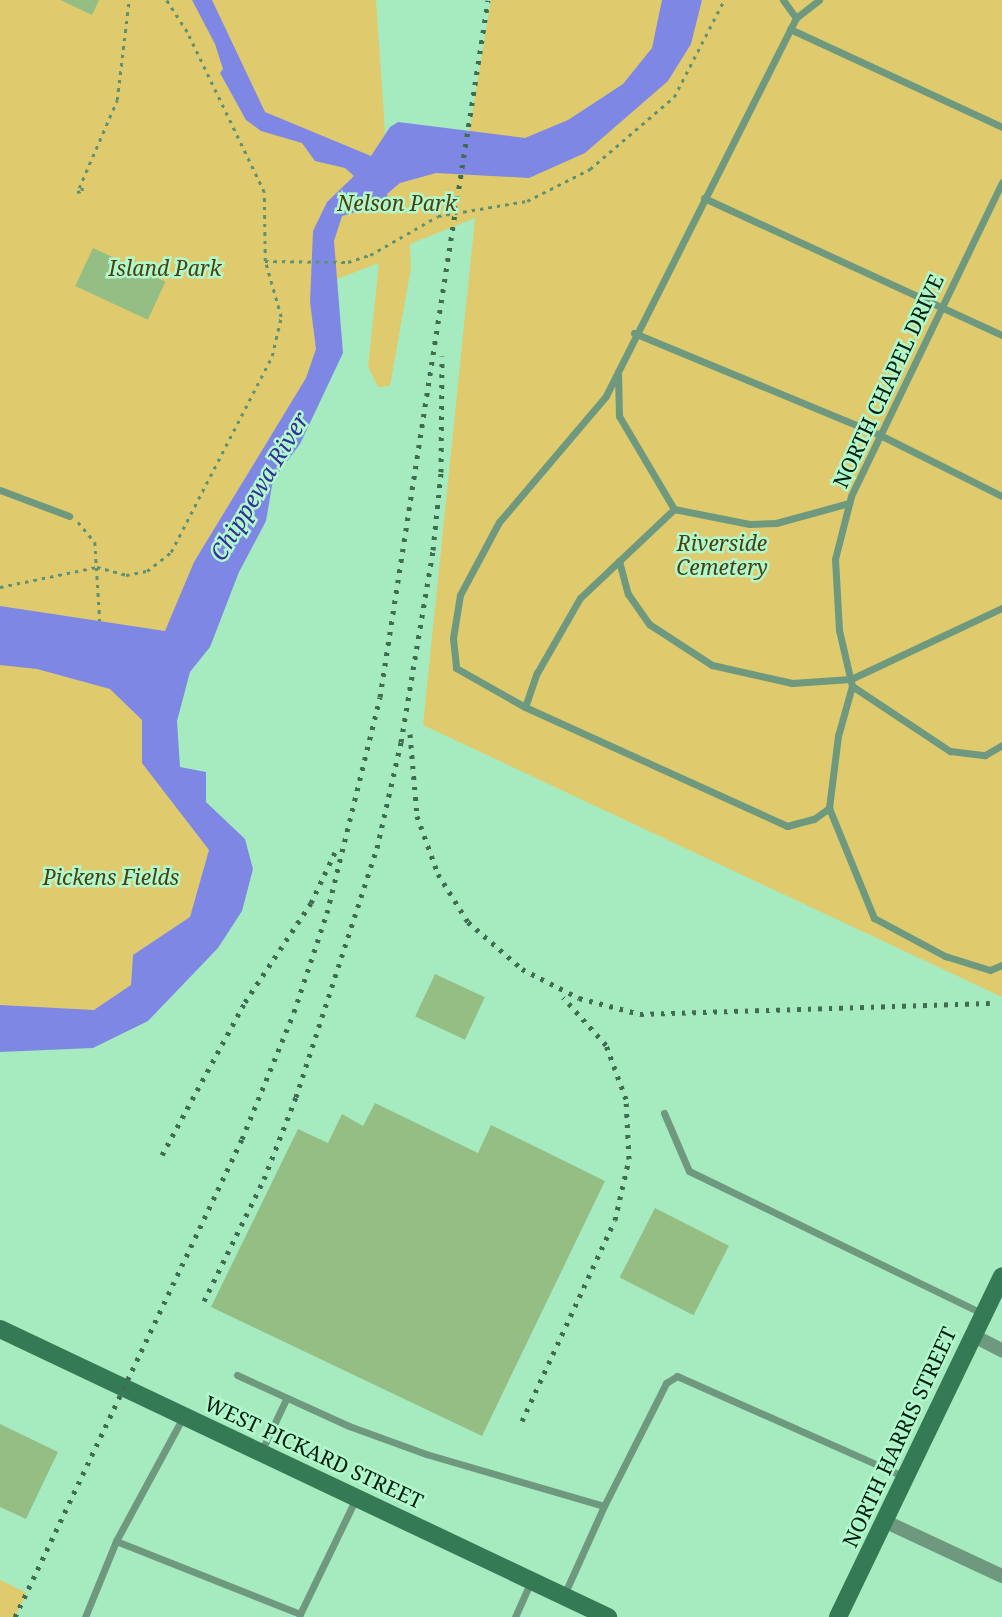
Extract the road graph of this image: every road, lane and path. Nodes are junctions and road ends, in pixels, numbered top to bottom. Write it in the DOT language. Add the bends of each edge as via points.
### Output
graph roads {
  1 [pos="129,0"];
  2 [pos="166,0"];
  3 [pos="724,0"];
  4 [pos="783,0"];
  5 [pos="819,0"];
  6 [pos="796,18"];
  7 [pos="790,29"];
  8 [pos="1002,127"];
  9 [pos="1002,182"];
  10 [pos="78,190"];
  11 [pos="704,198"];
  12 [pos="265,261"];
  13 [pos="942,307"];
  14 [pos="634,333"];
  15 [pos="1002,335"];
  16 [pos="618,368"];
  17 [pos="880,435"];
  18 [pos="0,490"];
  19 [pos="1002,496"];
  20 [pos="849,503"];
  21 [pos="674,509"];
  22 [pos="69,516"];
  23 [pos="619,561"];
  24 [pos="97,567"];
  25 [pos="0,587"];
  26 [pos="1002,608"];
  27 [pos="100,621"];
  28 [pos="852,682"];
  29 [pos="525,707"];
  30 [pos="1002,745"];
  31 [pos="829,808"];
  32 [pos="1002,965"];
  33 [pos="664,1113"];
  34 [pos="1002,1276"];
  35 [pos="983,1313"];
  36 [pos="0,1329"];
  37 [pos="972,1335"];
  38 [pos="1002,1350"];
  39 [pos="237,1375"];
  40 [pos="286,1399"];
  41 [pos="184,1416"];
  42 [pos="260,1452"];
  43 [pos="905,1477"];
  44 [pos="356,1498"];
  45 [pos="604,1506"];
  46 [pos="884,1521"];
  47 [pos="116,1541"];
  48 [pos="1002,1576"];
  49 [pos="531,1581"];
  50 [pos="563,1596"];
  51 [pos="582,1611"];
  52 [pos="304,1615"];
  53 [pos="85,1617"];
  54 [pos="515,1617"];
  55 [pos="608,1617"];
  56 [pos="838,1617"];
  1 -- 10 [label="path" via="123,74"];
  2 -- 12 [label="path" via="187,32 264,192"];
  3 -- 12 [label="path" via="674,97 590,169 527,201 438,216 415,225 370,255 348,262"];
  4 -- 6 [label="lane"];
  5 -- 6 [label="lane"];
  6 -- 7 [label="lane"];
  7 -- 8 [label="lane"];
  7 -- 11 [label="lane"];
  9 -- 13 [label="lane, NORTH CHAPEL DRIVE"];
  11 -- 13 [label="lane"];
  11 -- 14 [label="lane"];
  12 -- 24 [label="path" via="281,317 272,356 171,552 147,571 126,575"];
  13 -- 15 [label="lane"];
  13 -- 17 [label="lane, NORTH CHAPEL DRIVE"];
  14 -- 16 [label="lane"];
  14 -- 17 [label="lane"];
  16 -- 21 [label="lane" via="619,416"];
  16 -- 29 [label="lane" via="606,396 499,522 460,595 453,638 456,668"];
  17 -- 19 [label="lane"];
  17 -- 20 [label="lane, NORTH CHAPEL DRIVE"];
  18 -- 22 [label="lane"];
  20 -- 21 [label="lane" via="776,523 719,521"];
  20 -- 28 [label="lane, NORTH CHAPEL DRIVE" via="835,559 839,630"];
  21 -- 23 [label="lane"];
  22 -- 24 [label="path" via="86,527 95,542"];
  23 -- 28 [label="lane" via="628,594 649,624 712,664 792,683"];
  23 -- 29 [label="lane" via="591,586 561,628"];
  24 -- 25 [label="path"];
  24 -- 27 [label="path"];
  26 -- 28 [label="lane"];
  28 -- 30 [label="lane" via="950,751 985,755"];
  28 -- 31 [label="lane" via="838,736"];
  29 -- 31 [label="lane" via="787,827 814,819"];
  31 -- 32 [label="lane" via="874,918 945,956 989,970"];
  33 -- 35 [label="lane" via="689,1171"];
  34 -- 35 [label="main road, NORTH HARRIS STREET"];
  35 -- 37 [label="main road, NORTH HARRIS STREET"];
  36 -- 41 [label="main road, WEST PICKARD STREET"];
  37 -- 38 [label="street"];
  37 -- 43 [label="main road, NORTH HARRIS STREET"];
  39 -- 40 [label="lane"];
  40 -- 42 [label="lane"];
  40 -- 45 [label="lane" via="426,1454"];
  41 -- 42 [label="main road, WEST PICKARD STREET"];
  41 -- 47 [label="lane"];
  42 -- 44 [label="main road, WEST PICKARD STREET"];
  43 -- 45 [label="lane" via="677,1376 666,1383"];
  43 -- 46 [label="main road, NORTH HARRIS STREET"];
  44 -- 49 [label="main road, WEST PICKARD STREET"];
  44 -- 52 [label="lane"];
  45 -- 50 [label="lane"];
  46 -- 48 [label="street"];
  46 -- 56 [label="main road, NORTH HARRIS STREET"];
  47 -- 52 [label="lane"];
  47 -- 53 [label="lane"];
  49 -- 50 [label="main road, WEST PICKARD STREET"];
  49 -- 54 [label="lane"];
  50 -- 51 [label="main road, WEST PICKARD STREET"];
  51 -- 55 [label="main road, WEST PICKARD STREET"];
}
